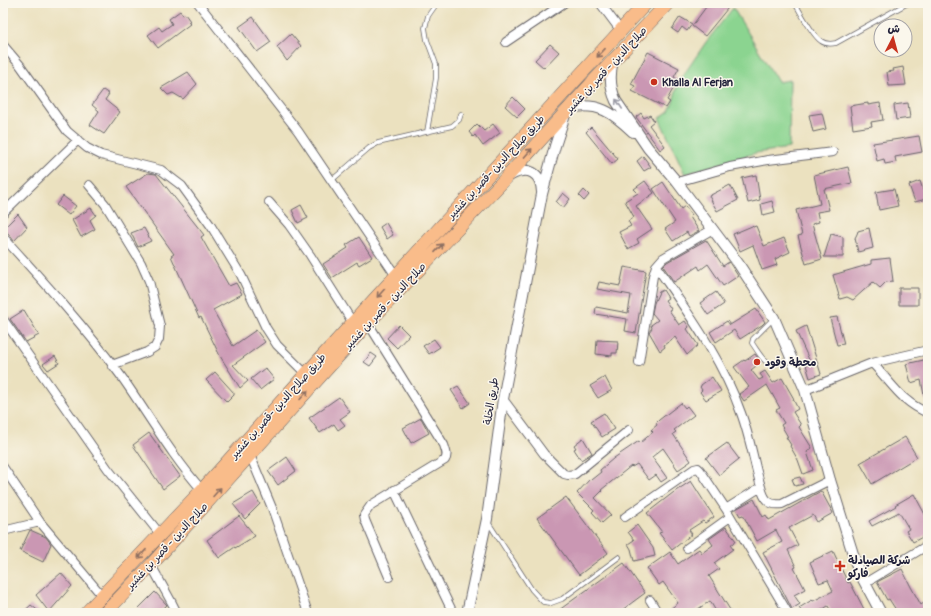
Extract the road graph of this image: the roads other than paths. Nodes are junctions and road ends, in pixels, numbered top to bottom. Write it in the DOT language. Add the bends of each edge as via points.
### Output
graph roads {
  1 [pos="198,3"];
  2 [pos="437,3"];
  3 [pos="564,3"];
  4 [pos="600,3"];
  5 [pos="646,3"];
  6 [pos="668,3"];
  7 [pos="908,3"];
  8 [pos="796,5"];
  9 [pos="621,31"];
  10 [pos="506,42"];
  11 [pos="3,45"];
  12 [pos="613,61"];
  13 [pos="567,110"];
  14 [pos="460,114"];
  15 [pos="427,132"];
  16 [pos="78,140"];
  17 [pos="648,148"];
  18 [pos="833,152"];
  19 [pos="506,178"];
  20 [pos="332,180"];
  21 [pos="677,182"];
  22 [pos="90,185"];
  23 [pos="542,194"];
  24 [pos="269,202"];
  25 [pos="3,213"];
  26 [pos="713,229"];
  27 [pos="3,237"];
  28 [pos="656,266"];
  29 [pos="396,276"];
  30 [pos="774,318"];
  31 [pos="3,319"];
  32 [pos="353,323"];
  33 [pos="368,323"];
  34 [pos="928,350"];
  35 [pos="792,358"];
  36 [pos="639,362"];
  37 [pos="872,363"];
  38 [pos="112,365"];
  39 [pos="306,374"];
  40 [pos="805,390"];
  41 [pos="503,399"];
  42 [pos="928,413"];
  43 [pos="629,430"];
  44 [pos="250,455"];
  45 [pos="3,466"];
  46 [pos="830,480"];
  47 [pos="761,487"];
  48 [pos="202,490"];
  49 [pos="394,490"];
  50 [pos="728,513"];
  51 [pos="625,517"];
  52 [pos="487,519"];
  53 [pos="40,522"];
  54 [pos="3,531"];
  55 [pos="160,534"];
  56 [pos="928,545"];
  57 [pos="687,548"];
  58 [pos="619,557"];
  59 [pos="151,565"];
  60 [pos="389,577"];
  61 [pos="865,583"];
  62 [pos="102,596"];
  63 [pos="650,600"];
  64 [pos="109,609"];
  65 [pos="86,613"];
  66 [pos="177,613"];
  67 [pos="308,613"];
  68 [pos="453,613"];
  69 [pos="467,613"];
  70 [pos="658,613"];
  71 [pos="788,613"];
  72 [pos="880,613"];
  1 -- 20 [label="street" via="298,131"];
  2 -- 15 [label="lane" via="428,16 425,28 436,64"];
  3 -- 10 [label="street"];
  4 -- 9 [label="street"];
  5 -- 9 [label="highway, طريق صلاح الدين -قصر بن غشير"];
  6 -- 12 [label="highway, صلاح الدين - قصر بن غشير"];
  7 -- 8 [label="lane" via="832,44 821,42"];
  9 -- 29 [label="highway, طريق صلاح الدين -قصر بن غشير, one-way"];
  11 -- 16 [label="street" via="67,132"];
  12 -- 13 [label="highway, صلاح الدين - قصر بن غشير"];
  17 -- 12 [label="street, one-way" via="613,94 610,77"];
  13 -- 17 [label="street" via="590,106 610,112"];
  19 -- 13 [label="highway, صلاح الدين - قصر بن غشير, one-way"];
  13 -- 23 [label="street, طريق الخلة"];
  14 -- 15 [label="lane" via="459,120 452,126"];
  15 -- 20 [label="lane" via="378,143"];
  16 -- 25 [label="street"];
  16 -- 39 [label="street" via="101,155 162,170 182,186 241,274 266,328 277,345"];
  17 -- 21 [label="street"];
  18 -- 21 [label="street" via="730,167"];
  19 -- 23 [label="street, طريق الخلة" via="522,170 529,171 539,179"];
  33 -- 19 [label="highway, صلاح الدين - قصر بن غشير, one-way"];
  20 -- 29 [label="street"];
  21 -- 26 [label="street"];
  22 -- 38 [label="street" via="105,204 141,262 150,281 160,326 159,339 155,347"];
  23 -- 41 [label="street, طريق الخلة"];
  24 -- 32 [label="street" via="310,255"];
  26 -- 28 [label="street" via="663,258"];
  26 -- 30 [label="street"];
  27 -- 38 [label="street" via="48,286"];
  28 -- 36 [label="street"];
  28 -- 47 [label="street" via="703,335 719,364 742,414"];
  29 -- 32 [label="highway, طريق صلاح الدين -قصر بن غشير, one-way"];
  30 -- 35 [label="street"];
  30 -- 35 [label="lane" via="752,343 766,362 771,364 779,364"];
  31 -- 55 [label="street" via="108,470"];
  32 -- 39 [label="highway, طريق صلاح الدين -قصر بن غشير"];
  44 -- 33 [label="highway, صلاح الدين - قصر بن غشير, one-way"];
  33 -- 49 [label="street" via="447,453 445,460"];
  34 -- 37 [label="street"];
  35 -- 40 [label="street"];
  37 -- 40 [label="street"];
  37 -- 42 [label="street" via="904,399"];
  38 -- 48 [label="street" via="188,475"];
  39 -- 48 [label="highway, طريق صلاح الدين -قصر بن غشير"];
  40 -- 46 [label="street"];
  41 -- 43 [label="street" via="544,454 568,475 575,474"];
  41 -- 52 [label="street, طريق الخلة"];
  59 -- 44 [label="highway, صلاح الدين - قصر بن غشير, one-way"];
  44 -- 67 [label="street" via="272,508"];
  45 -- 53 [label="street"];
  46 -- 47 [label="street" via="782,504 773,505 765,499"];
  46 -- 61 [label="street" via="858,570"];
  47 -- 50 [label="street"];
  48 -- 55 [label="highway, طريق صلاح الدين -قصر بن غشير"];
  49 -- 60 [label="street" via="371,505 364,515"];
  49 -- 68 [label="street"];
  50 -- 51 [label="street" via="698,468"];
  50 -- 57 [label="street"];
  50 -- 71 [label="street"];
  52 -- 58 [label="lane" via="532,590 543,602 562,600"];
  52 -- 69 [label="street, طريق الخلة"];
  53 -- 54 [label="street"];
  53 -- 62 [label="street"];
  55 -- 62 [label="highway, طريق صلاح الدين -قصر بن غشير, one-way"];
  56 -- 61 [label="street"];
  59 -- 64 [label="highway, صلاح الدين - قصر بن غشير"];
  59 -- 66 [label="street"];
  61 -- 72 [label="street"];
  62 -- 64 [label="street"];
  62 -- 65 [label="highway, طريق صلاح الدين -قصر بن غشير"];
  63 -- 70 [label="street"];
}
